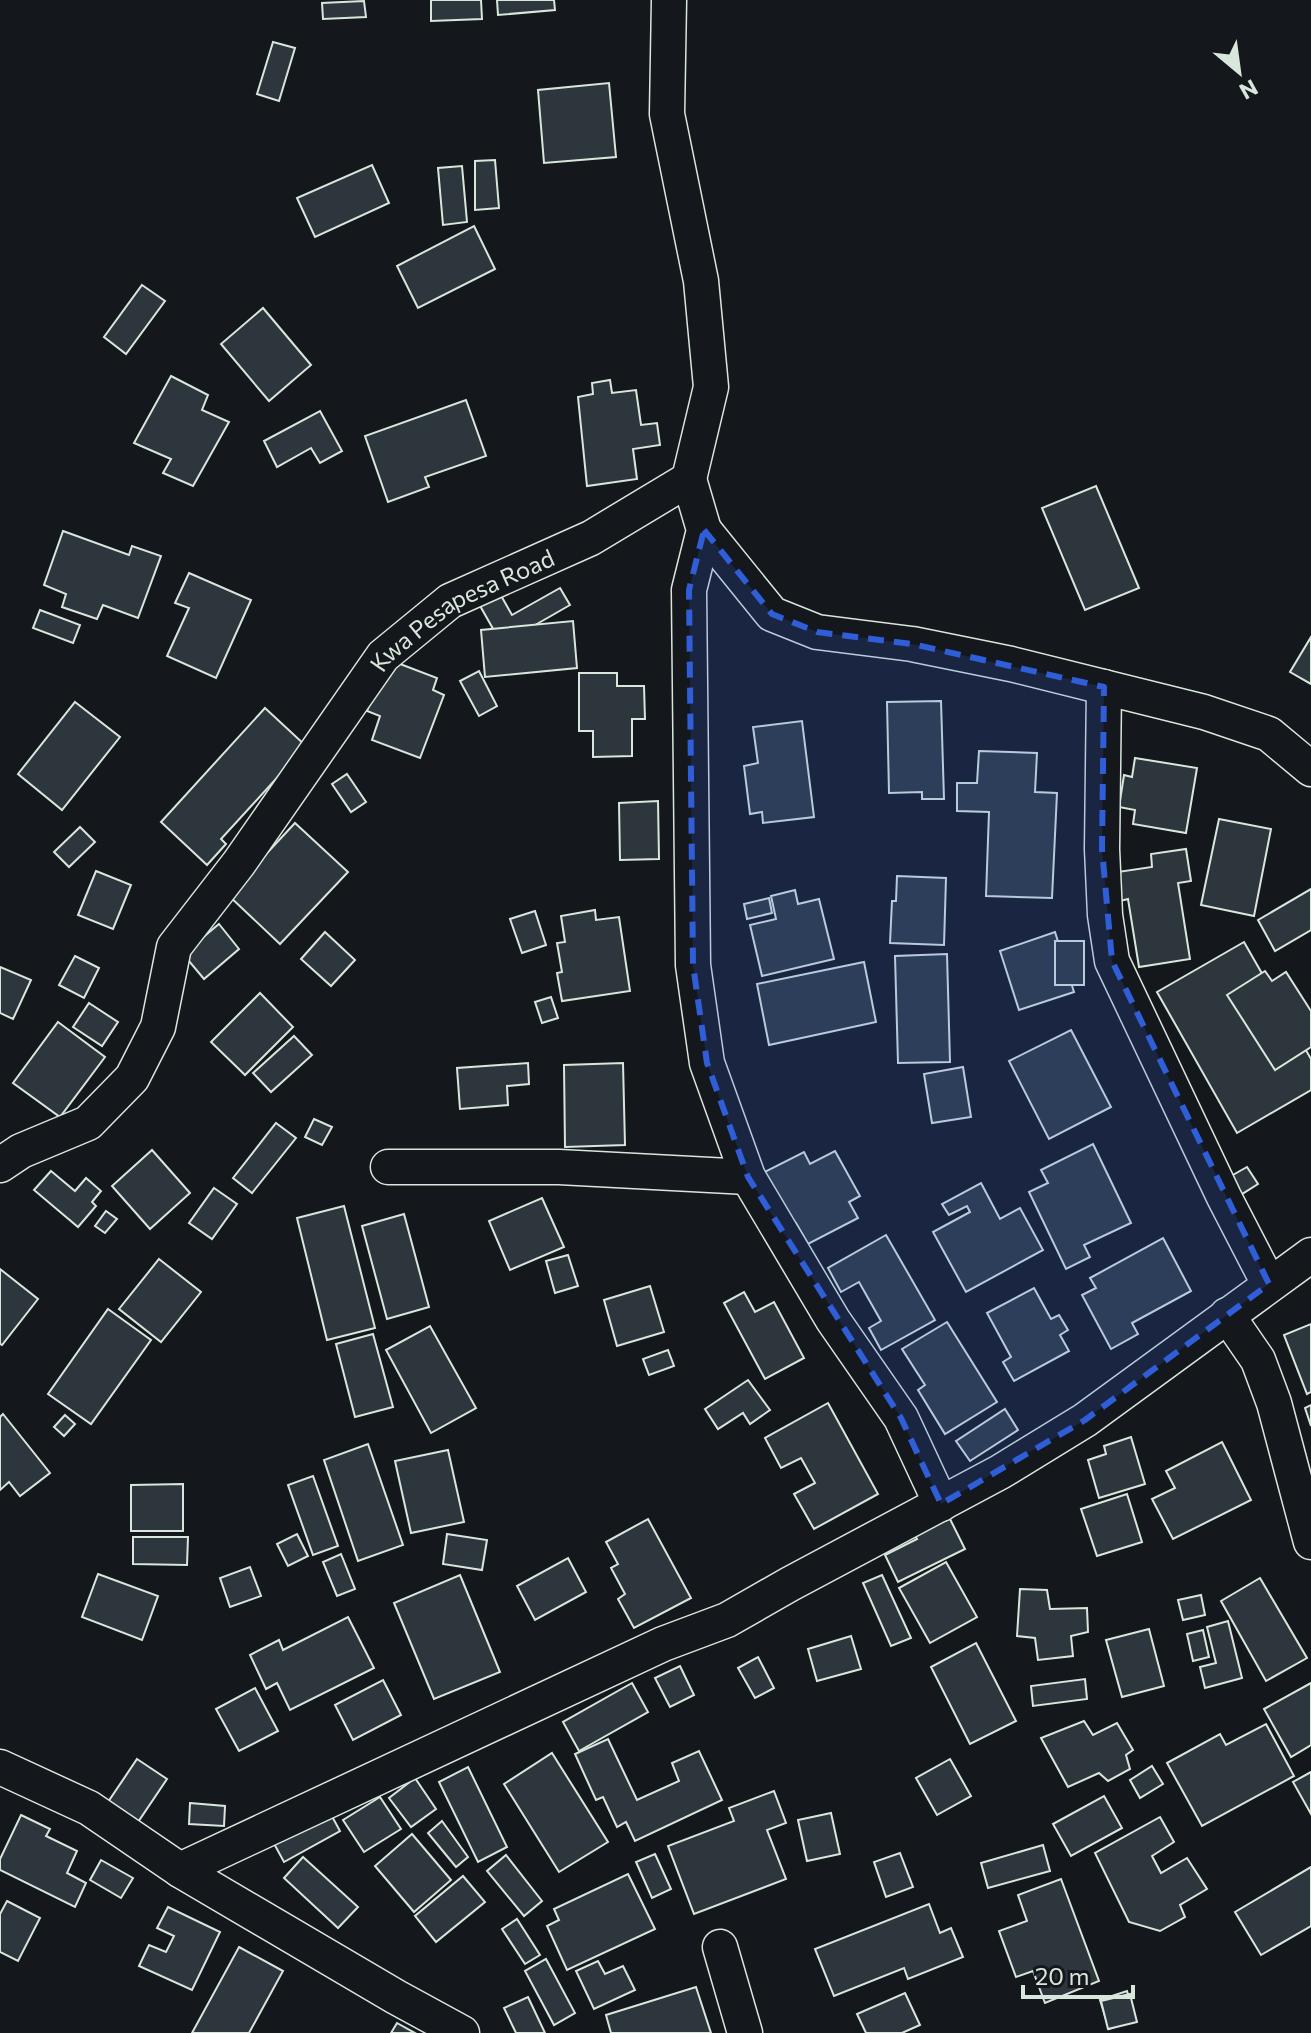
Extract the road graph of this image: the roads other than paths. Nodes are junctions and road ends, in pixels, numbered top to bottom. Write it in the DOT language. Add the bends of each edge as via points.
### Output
graph roads {
  1 [pos="669,0"];
  2 [pos="689,479"];
  3 [pos="704,530"];
  4 [pos="1104,687"];
  5 [pos="1311,769"];
  6 [pos="0,1165"];
  7 [pos="388,1167"];
  8 [pos="748,1177"];
  9 [pos="1311,1255"];
  10 [pos="1269,1284"];
  11 [pos="1227,1315"];
  12 [pos="941,1504"];
  13 [pos="1311,1542"];
  14 [pos="0,1767"];
  15 [pos="180,1870"];
  16 [pos="720,1947"];
  17 [pos="462,2033"];
  18 [pos="745,2033"];
  1 -- 2 [label="street" via="667,114 701,281 711,387"];
  2 -- 3 [label="street"];
  2 -- 6 [label="street, Kwa Pesapesa Road" via="591,538 450,601 383,656 174,947 158,1027 132,1078 88,1123"];
  3 -- 4 [label="street" via="772,614 817,632 912,644"];
  3 -- 8 [label="street" via="689,590 693,965 707,1063"];
  4 -- 5 [label="street" via="1269,734"];
  4 -- 10 [label="street" via="1102,849 1112,961"];
  7 -- 8 [label="street" via="559,1167"];
  8 -- 12 [label="street" via="833,1320 901,1418"];
  9 -- 10 [label="street"];
  10 -- 11 [label="street"];
  11 -- 12 [label="street" via="1085,1420"];
  11 -- 13 [label="street" via="1258,1360 1274,1403"];
  12 -- 15 [label="street" via="727,1620 663,1644"];
  14 -- 15 [label="street" via="89,1808"];
  15 -- 17 [label="street"];
  16 -- 18 [label="street"];
}
